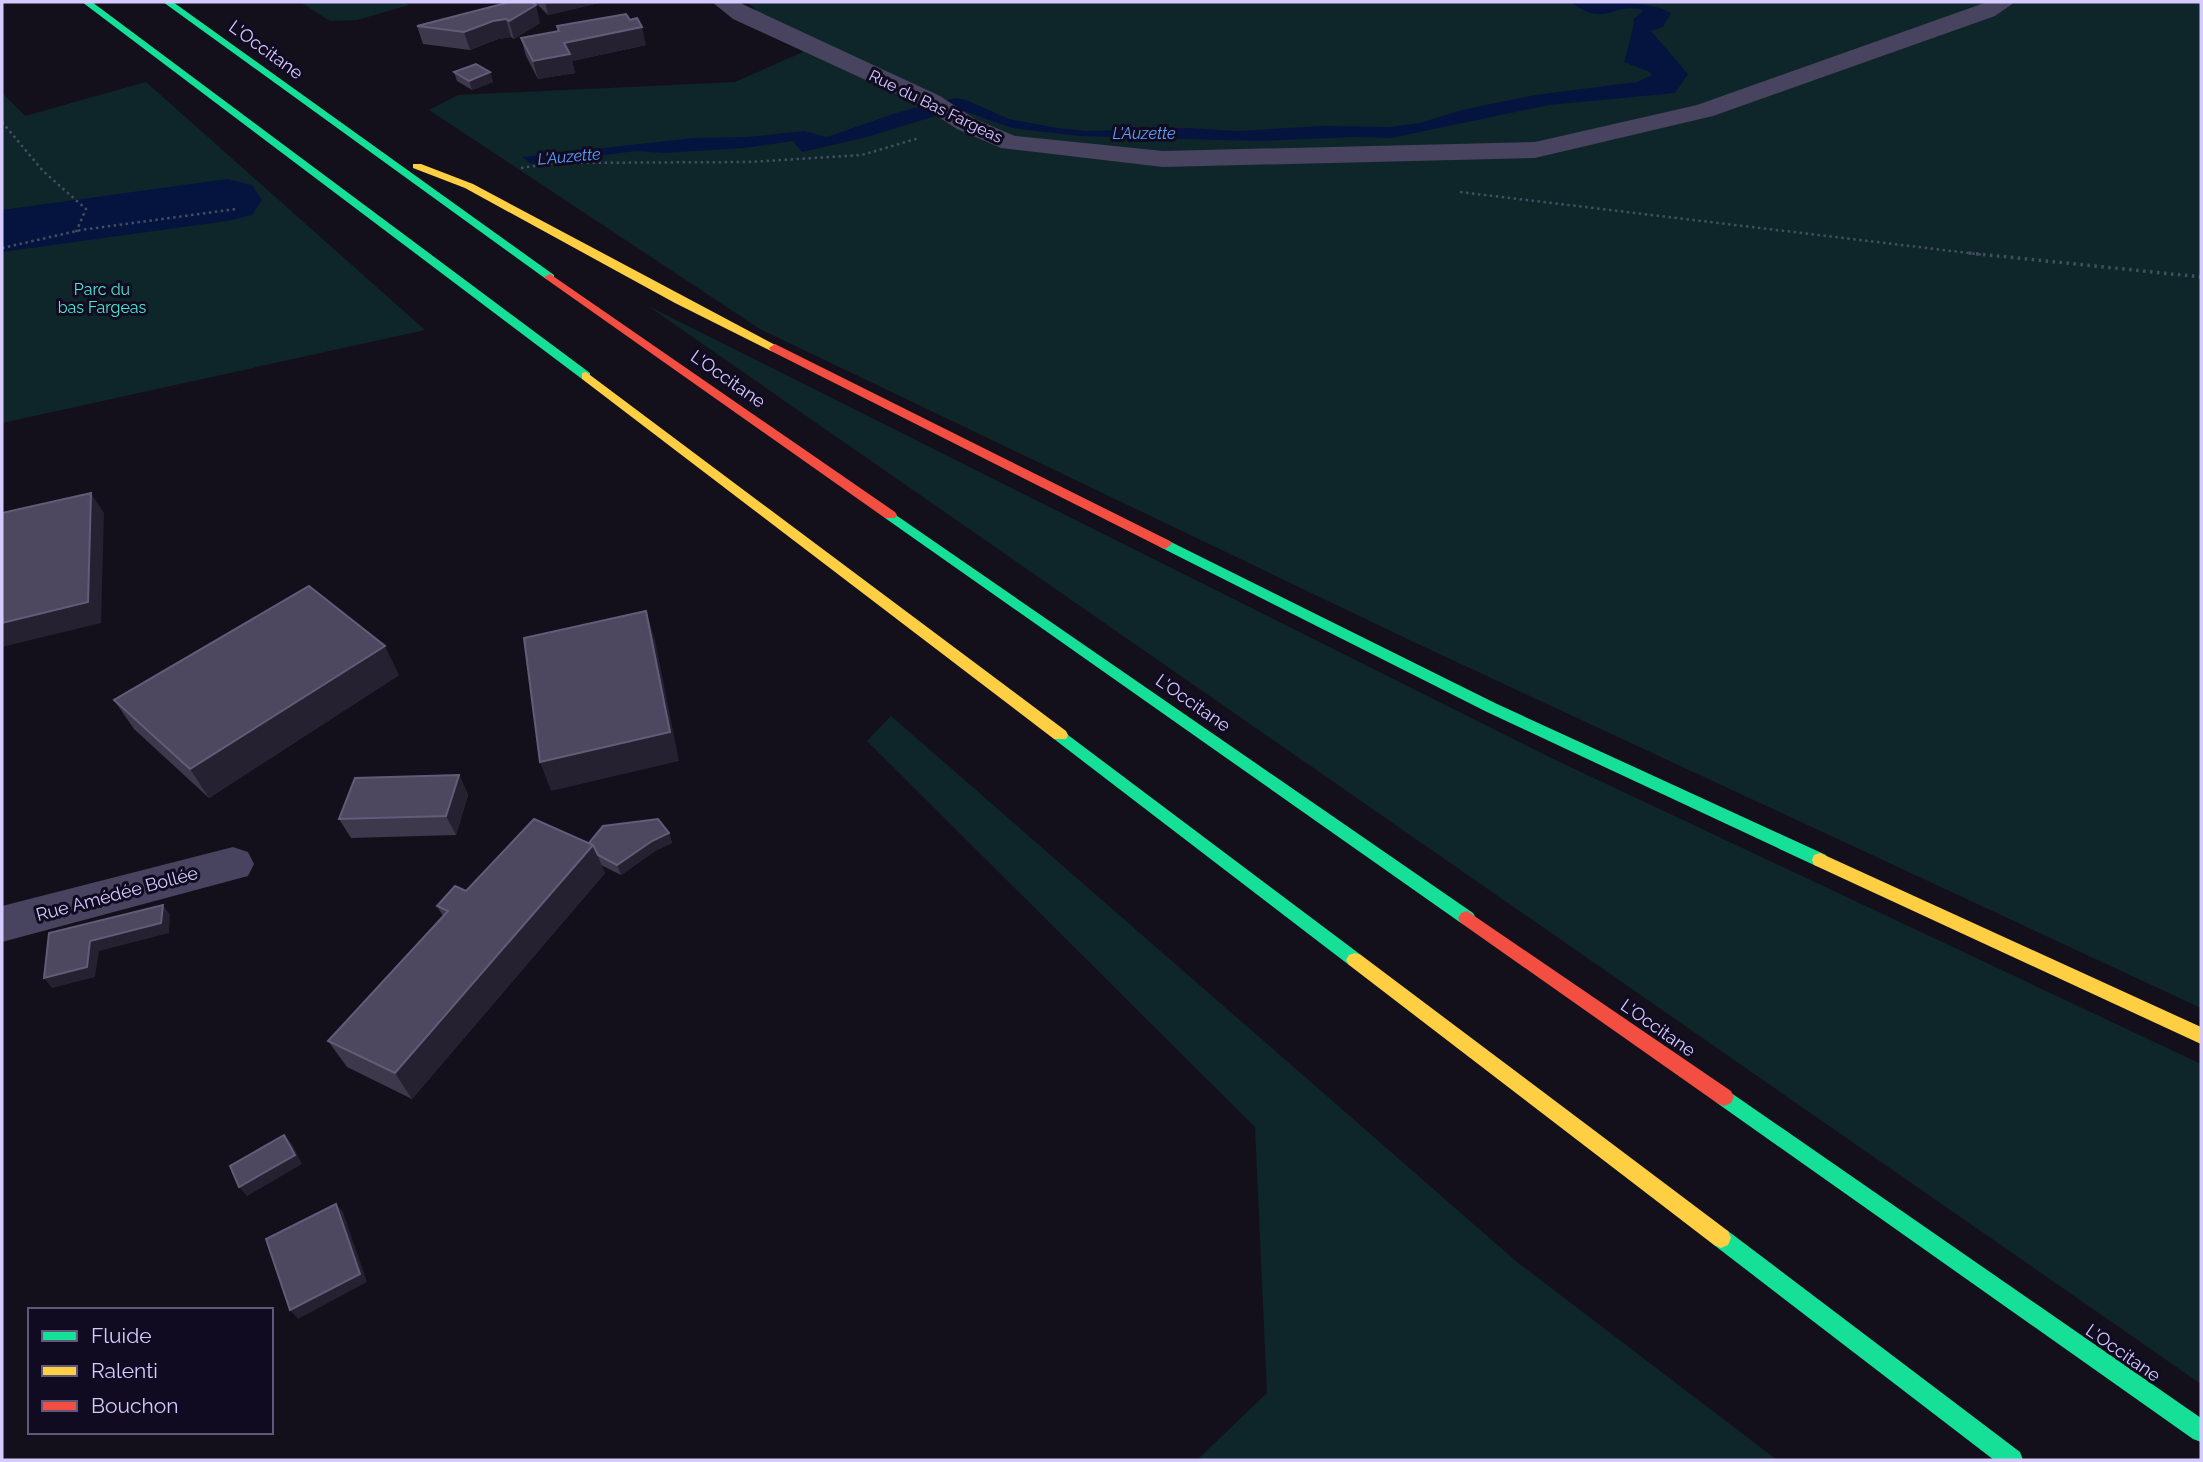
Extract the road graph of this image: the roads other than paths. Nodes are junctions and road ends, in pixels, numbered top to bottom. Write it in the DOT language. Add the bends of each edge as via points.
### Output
graph roads {
  1 [pos="86,2"];
  2 [pos="167,2"];
  3 [pos="723,2"];
  4 [pos="2004,2"];
  5 [pos="369,148"];
  6 [pos="233,863"];
  7 [pos="2,924"];
  8 [pos="2201,1036"];
  9 [pos="2201,1431"];
  10 [pos="2011,1460"];
  1 -- 10 [label="highway" via="734,487"];
  2 -- 5 [label="highway, L'Occitane"];
  3 -- 4 [label="street, Rue du Bas Fargeas" via="931,101 963,123 1010,142 1163,159 1535,150 1704,111"];
  5 -- 8 [label="highway" via="469,186 679,300 1492,708"];
  5 -- 9 [label="highway, L'Occitane"];
  6 -- 7 [label="street, Rue Amédée Bollée"];
}
